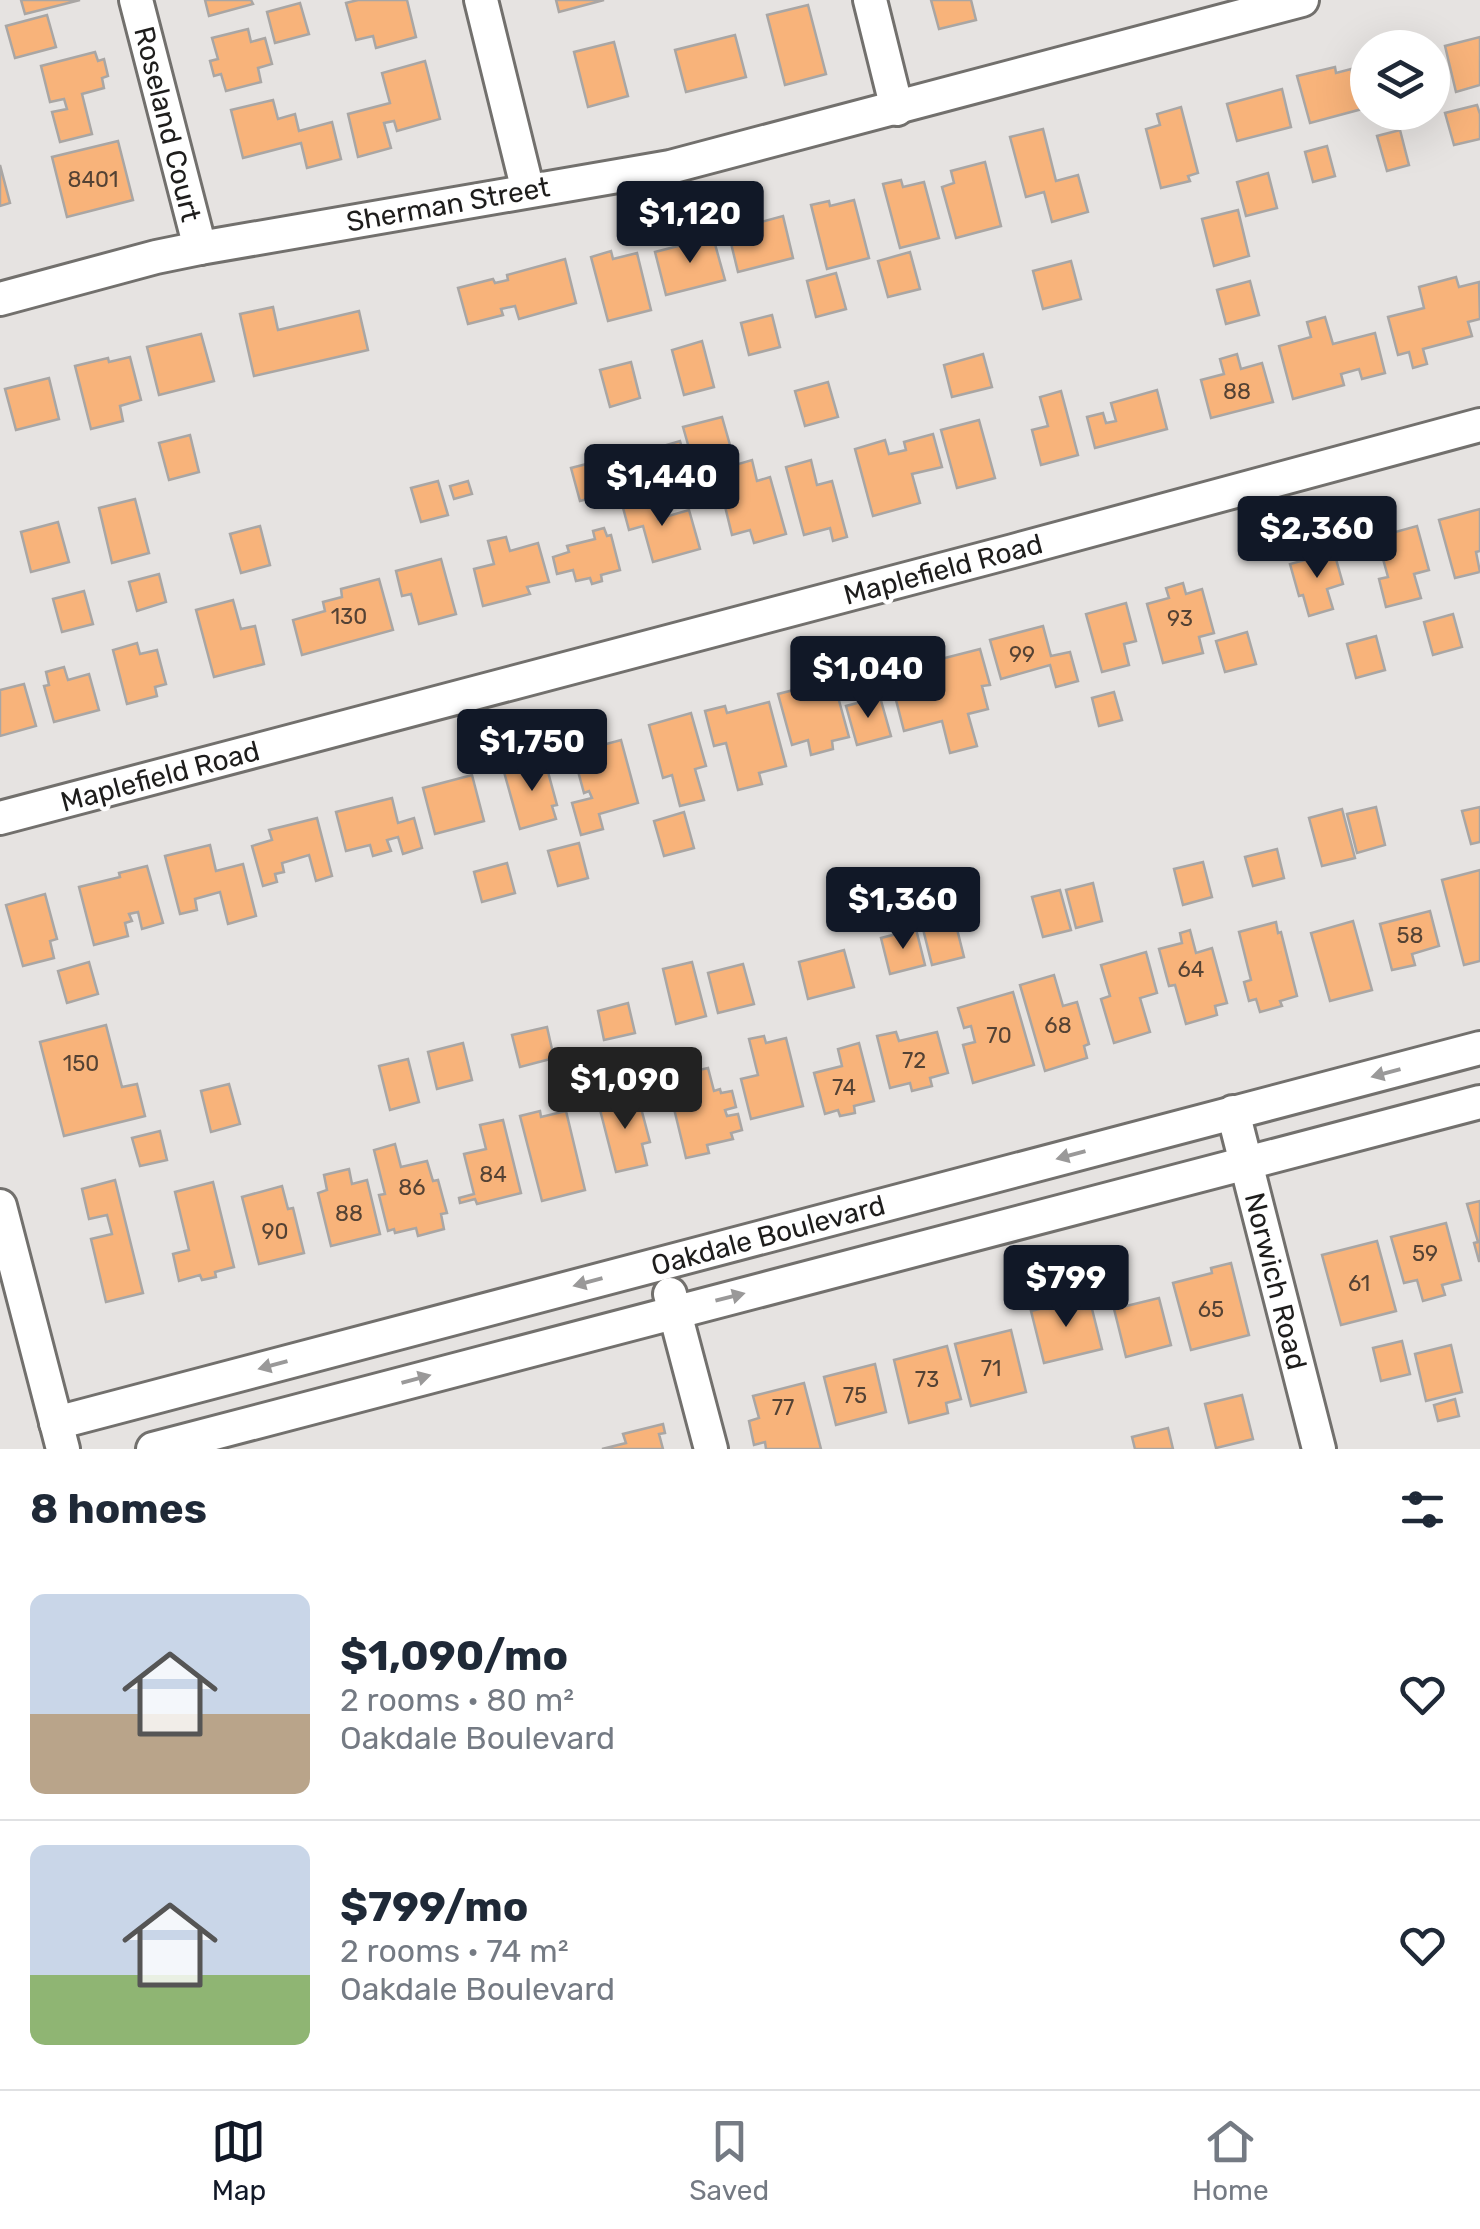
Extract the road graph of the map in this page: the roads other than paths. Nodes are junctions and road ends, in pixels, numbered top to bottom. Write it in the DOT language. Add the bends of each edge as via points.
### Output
graph roads {
  1 [pos="136,0"];
  2 [pos="480,0"];
  3 [pos="870,0"];
  4 [pos="1301,0"];
  5 [pos="897,109"];
  6 [pos="528,190"];
  7 [pos="200,248"];
  8 [pos="0,299"];
  9 [pos="1480,425"];
  10 [pos="0,818"];
  11 [pos="1480,1048"];
  12 [pos="1480,1102"];
  13 [pos="1233,1112"];
  14 [pos="1246,1162"];
  15 [pos="0,1206"];
  16 [pos="663,1263"];
  17 [pos="675,1311"];
  18 [pos="60,1436"];
  19 [pos="153,1449"];
  20 [pos="710,1449"];
  21 [pos="1319,1449"];
  1 -- 7 [label="street, Roseland Court"];
  2 -- 6 [label="street"];
  3 -- 5 [label="street"];
  4 -- 5 [label="street, Sherman Street"];
  5 -- 6 [label="street, Sherman Street" via="670,167"];
  6 -- 7 [label="street, Sherman Street"];
  7 -- 8 [label="street, Sherman Street"];
  9 -- 10 [label="street, Maplefield Road"];
  11 -- 13 [label="street, Oakdale Boulevard, one-way"];
  12 -- 14 [label="street, Oakdale Boulevard"];
  13 -- 14 [label="street, Norwich Road"];
  13 -- 16 [label="street, Oakdale Boulevard, one-way"];
  17 -- 14 [label="street, Oakdale Boulevard, one-way"];
  14 -- 21 [label="street, Norwich Road"];
  15 -- 18 [label="street"];
  16 -- 17 [label="street"];
  16 -- 18 [label="street, Oakdale Boulevard, one-way"];
  19 -- 17 [label="street, Oakdale Boulevard, one-way"];
  17 -- 20 [label="street"];
}
